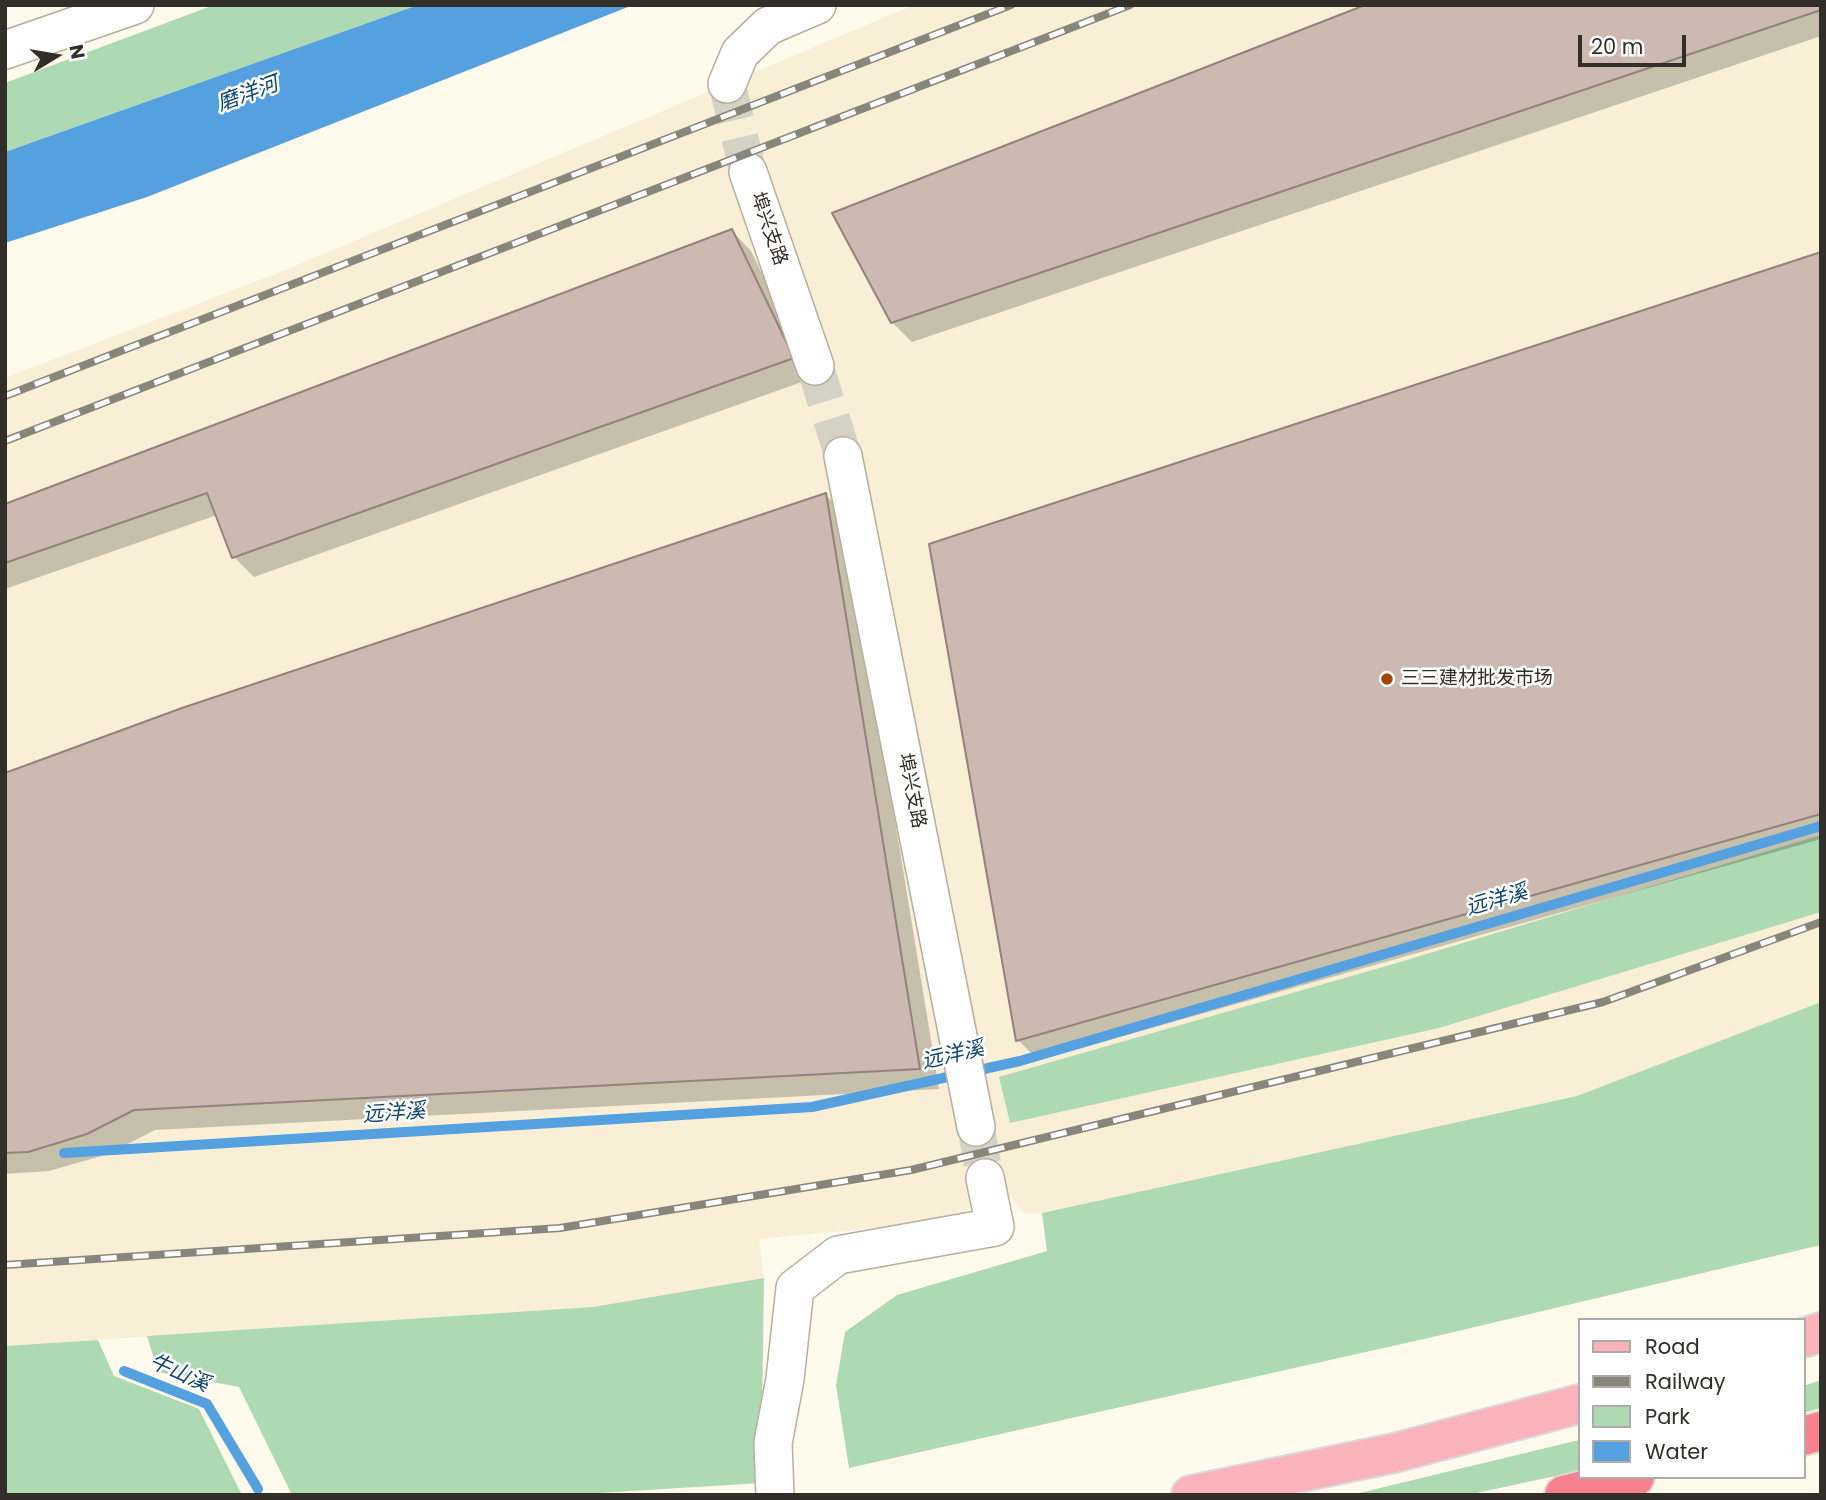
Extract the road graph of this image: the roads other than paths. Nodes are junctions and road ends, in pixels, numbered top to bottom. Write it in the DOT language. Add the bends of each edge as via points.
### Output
graph roads {
  1 [pos="135,5"];
  2 [pos="817,5"];
  3 [pos="5,50"];
  4 [pos="727,84"];
  5 [pos="748,172"];
  6 [pos="815,366"];
  7 [pos="843,456"];
  8 [pos="976,1127"];
  9 [pos="985,1178"];
  10 [pos="1577,1405"];
  11 [pos="1627,1479"];
  12 [pos="775,1495"];
  13 [pos="1191,1495"];
  14 [pos="1564,1495"];
  1 -- 3 [label="street"];
  2 -- 4 [label="street" via="768,26 740,53"];
  5 -- 6 [label="street, 埠兴支路"];
  7 -- 8 [label="street, 埠兴支路"];
  9 -- 12 [label="street" via="995,1227 838,1255 796,1288 773,1443"];
  10 -- 13 [label="main road" via="1394,1453"];
  11 -- 14 [label="highway"];
}
